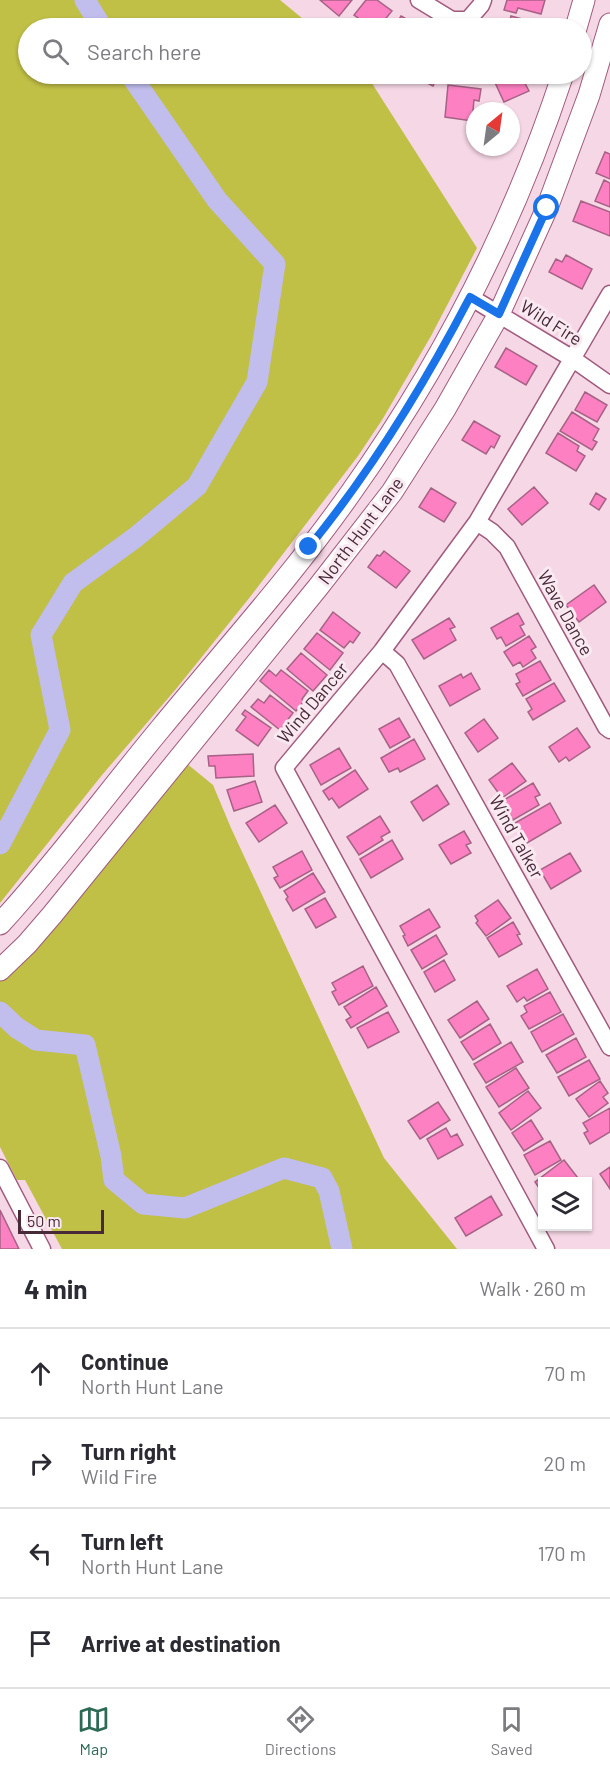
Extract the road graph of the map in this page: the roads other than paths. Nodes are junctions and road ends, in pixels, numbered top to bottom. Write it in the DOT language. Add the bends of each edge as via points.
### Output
graph roads {
  1 [pos="419,0"];
  2 [pos="483,0"];
  3 [pos="584,0"];
  4 [pos="449,18"];
  5 [pos="470,18"];
  6 [pos="579,18"];
  7 [pos="610,24"];
  8 [pos="560,84"];
  9 [pos="610,294"];
  10 [pos="470,297"];
  11 [pos="499,314"];
  12 [pos="573,359"];
  13 [pos="610,385"];
  14 [pos="477,522"];
  15 [pos="295,566"];
  16 [pos="319,586"];
  17 [pos="382,651"];
  18 [pos="610,730"];
  19 [pos="0,924"];
  20 [pos="0,970"];
  21 [pos="610,1047"];
  22 [pos="0,1168"];
  23 [pos="42,1249"];
  24 [pos="546,1249"];
  1 -- 4 [label="street"];
  2 -- 5 [label="street"];
  3 -- 6 [label="main road"];
  7 -- 11 [label="main road, North Hunt Lane" via="564,164"];
  8 -- 10 [label="main road, North Hunt Lane" via="538,148 498,243"];
  9 -- 12 [label="street, Wind Dancer"];
  10 -- 11 [label="street, Wild Fire"];
  10 -- 15 [label="main road, North Hunt Lane" via="437,360 372,462"];
  11 -- 12 [label="street, Wild Fire"];
  11 -- 16 [label="main road, North Hunt Lane" via="392,492"];
  12 -- 13 [label="street, Wild Fire"];
  12 -- 14 [label="street, Wind Dancer"];
  14 -- 17 [label="street, Wind Dancer"];
  14 -- 18 [label="street, Wave Dance" via="507,547"];
  15 -- 16 [label="main road"];
  15 -- 19 [label="main road, North Hunt Lane"];
  16 -- 20 [label="main road, North Hunt Lane" via="33,937"];
  17 -- 21 [label="street, Wind Talker" via="397,664"];
  17 -- 24 [label="street, Wind Dancer" via="284,768"];
  22 -- 23 [label="street"];
}
